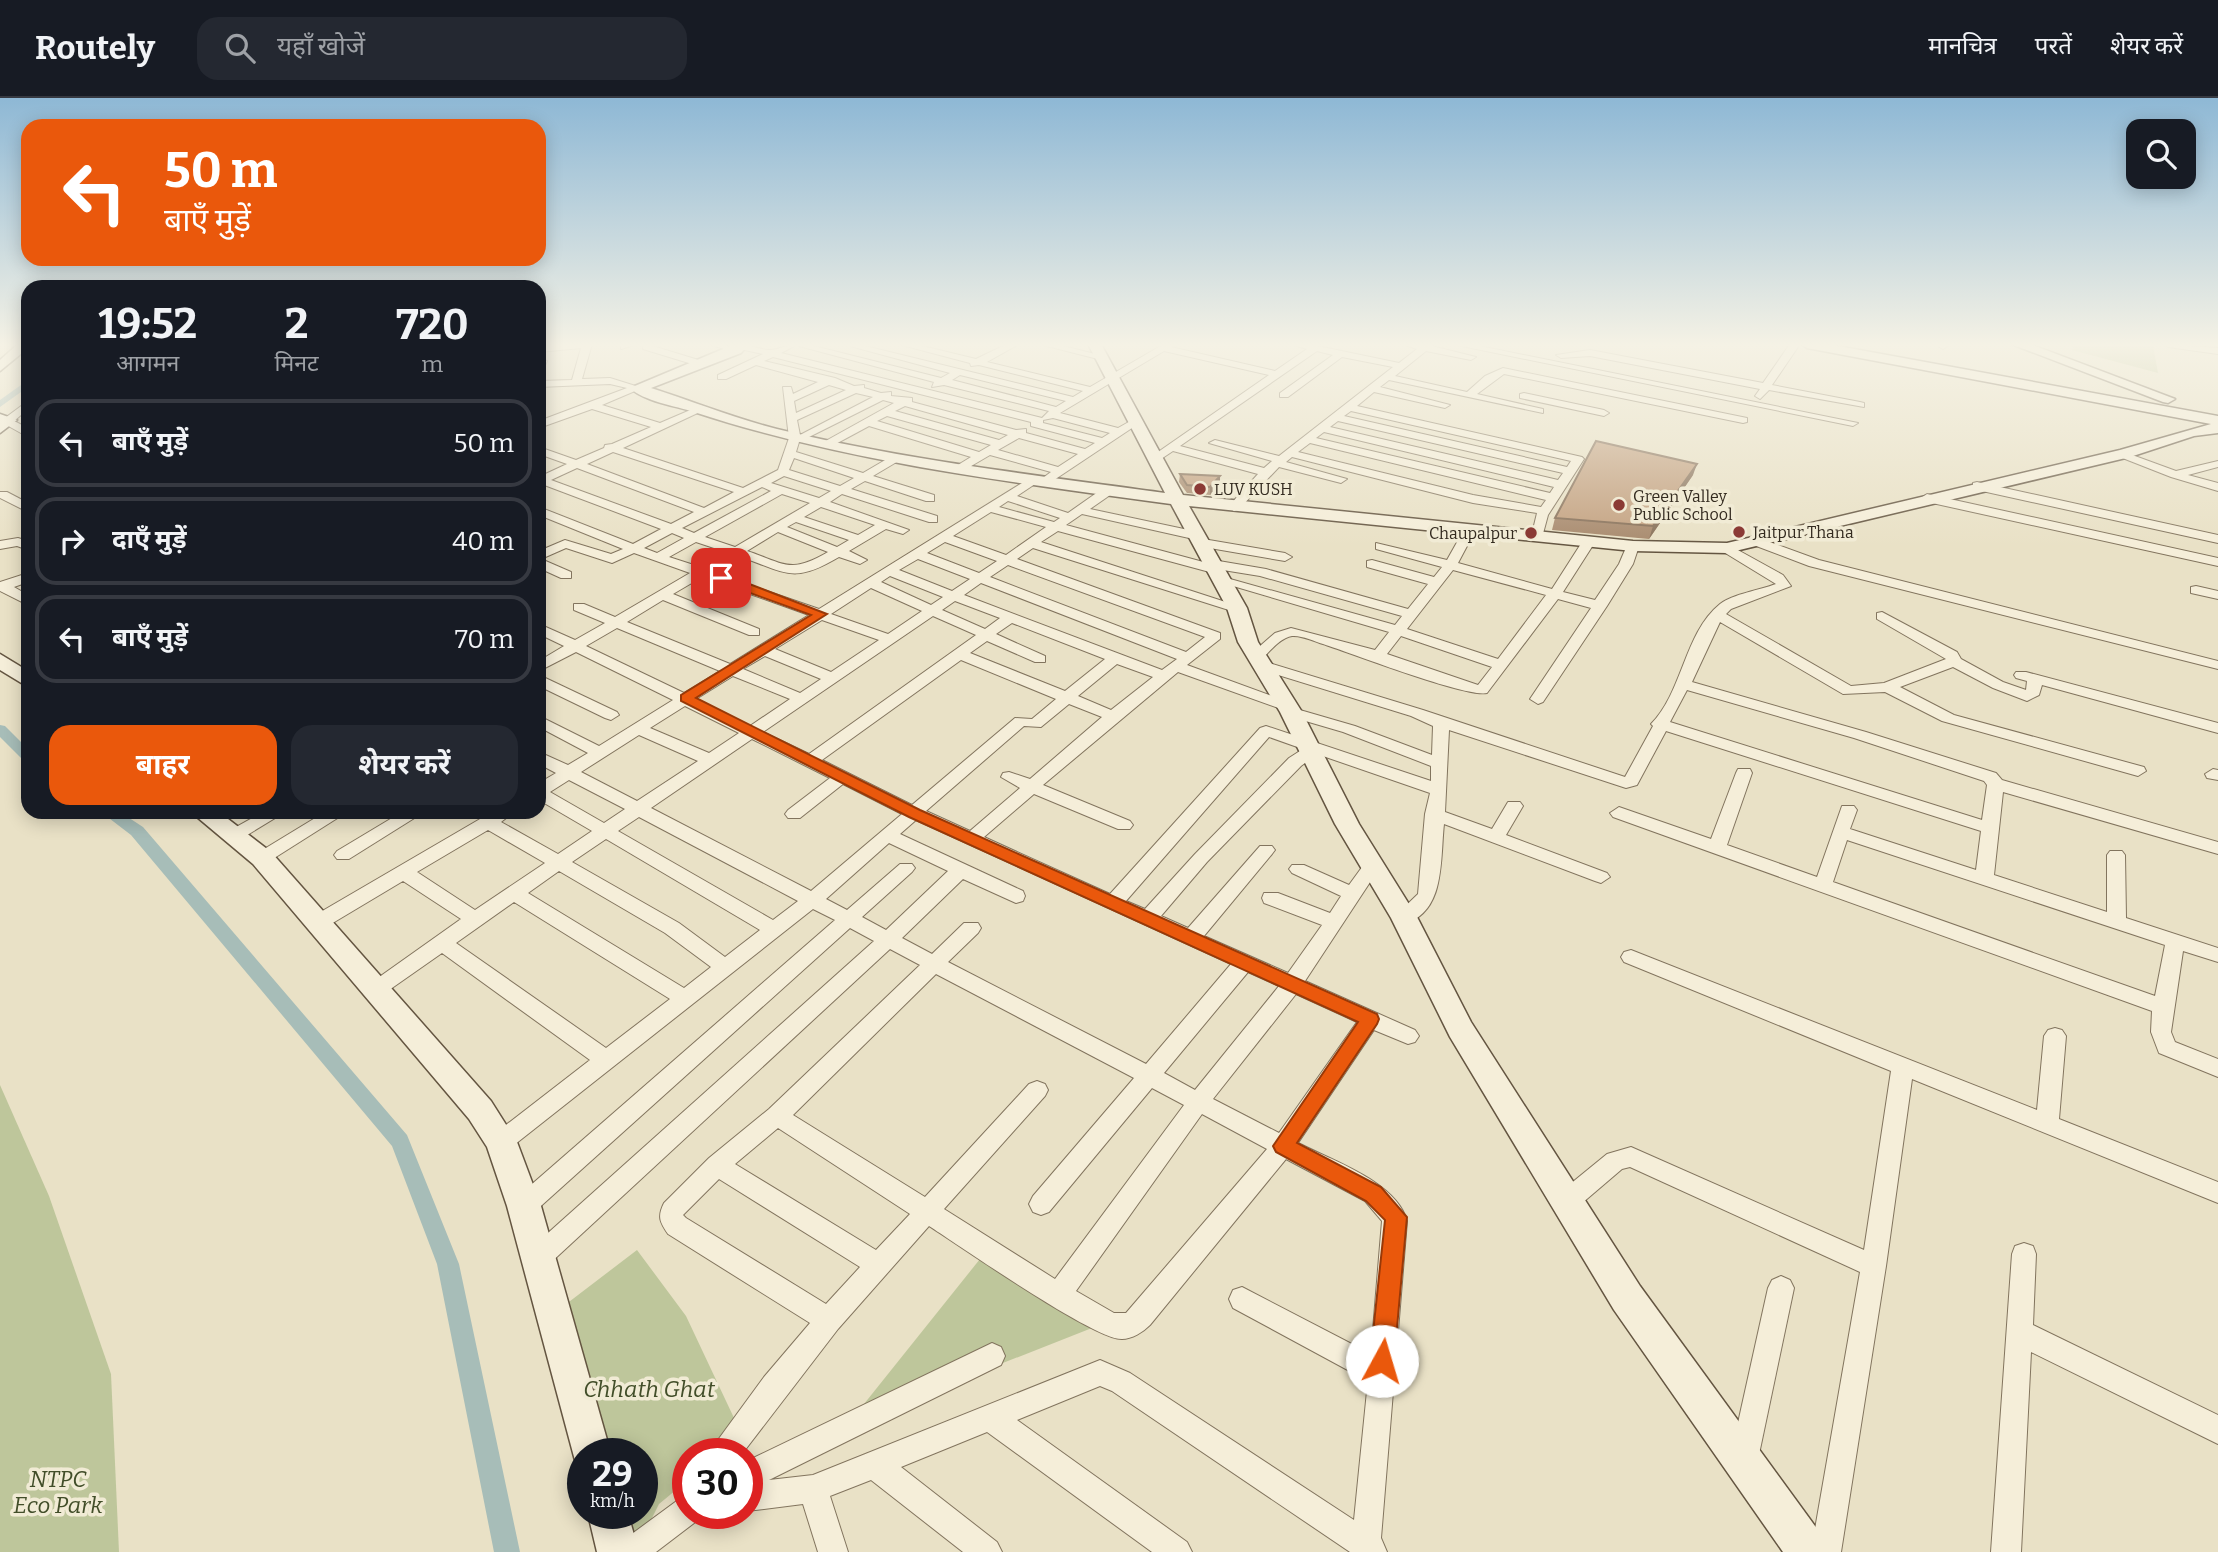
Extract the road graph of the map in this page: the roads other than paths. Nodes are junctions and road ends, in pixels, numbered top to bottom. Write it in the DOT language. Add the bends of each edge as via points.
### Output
graph roads {
  1 [pos="561,412"];
  2 [pos="572,412"];
  3 [pos="613,412"];
  4 [pos="694,412"];
  5 [pos="704,412"];
  6 [pos="792,412"];
  7 [pos="806,412"];
  8 [pos="854,412"];
  9 [pos="886,412"];
  10 [pos="939,412"];
  11 [pos="1000,412"];
  12 [pos="1054,412"];
  13 [pos="1129,412"];
  14 [pos="1221,412"];
  15 [pos="1342,412"];
  16 [pos="1369,412"];
  17 [pos="1599,412"];
  18 [pos="1788,412"];
  19 [pos="2174,412"];
  20 [pos="2197,412"];
  21 [pos="1604,413"];
  22 [pos="563,415"];
  23 [pos="1335,417"];
  24 [pos="793,418"];
  25 [pos="1855,419"];
  26 [pos="2218,420"];
  27 [pos="546,422"];
  28 [pos="868,422"];
  29 [pos="1037,422"];
  30 [pos="1134,422"];
  31 [pos="657,426"];
  32 [pos="1321,428"];
  33 [pos="2218,428"];
  34 [pos="1120,432"];
  35 [pos="1017,434"];
  36 [pos="1307,439"];
  37 [pos="1103,442"];
  38 [pos="1215,443"];
  39 [pos="796,444"];
  40 [pos="1000,444"];
  41 [pos="826,446"];
  42 [pos="609,447"];
  43 [pos="1170,447"];
  44 [pos="546,453"];
  45 [pos="984,453"];
  46 [pos="1086,453"];
  47 [pos="2124,454"];
  48 [pos="896,458"];
  49 [pos="1154,459"];
  50 [pos="1283,459"];
  51 [pos="573,464"];
  52 [pos="2218,464"];
  53 [pos="546,467"];
  54 [pos="2197,469"];
  55 [pos="957,470"];
  56 [pos="557,471"];
  57 [pos="1059,471"];
  58 [pos="1571,471"];
  59 [pos="783,472"];
  60 [pos="1266,472"];
  61 [pos="2218,473"];
  62 [pos="2175,475"];
  63 [pos="546,477"];
  64 [pos="863,477"];
  65 [pos="1341,479"];
  66 [pos="1039,481"];
  67 [pos="546,482"];
  68 [pos="760,483"];
  69 [pos="1563,485"];
  70 [pos="1977,486"];
  71 [pos="2218,486"];
  72 [pos="781,490"];
  73 [pos="1109,490"];
  74 [pos="742,491"];
  75 [pos="839,491"];
  76 [pos="4,495"];
  77 [pos="1007,497"];
  78 [pos="930,498"];
  79 [pos="1553,498"];
  80 [pos="1927,498"];
  81 [pos="1177,499"];
  82 [pos="821,502"];
  83 [pos="21,504"];
  84 [pos="1234,507"];
  85 [pos="989,509"];
  86 [pos="1545,511"];
  87 [pos="704,512"];
  88 [pos="1074,513"];
  89 [pos="546,514"];
  90 [pos="793,517"];
  91 [pos="933,519"];
  92 [pos="885,524"];
  93 [pos="775,527"];
  94 [pos="1051,527"];
  95 [pos="673,529"];
  96 [pos="903,530"];
  97 [pos="1469,531"];
  98 [pos="944,537"];
  99 [pos="696,538"];
  100 [pos="858,538"];
  101 [pos="1537,538"];
  102 [pos="2218,539"];
  103 [pos="1756,541"];
  104 [pos="1589,542"];
  105 [pos="21,543"];
  106 [pos="1031,543"];
  107 [pos="0,545"];
  108 [pos="1381,546"];
  109 [pos="1633,546"];
  110 [pos="1727,548"];
  111 [pos="635,549"];
  112 [pos="838,551"];
  113 [pos="735,552"];
  114 [pos="546,553"];
  115 [pos="917,554"];
  116 [pos="659,557"];
  117 [pos="1285,557"];
  118 [pos="1211,559"];
  119 [pos="860,560"];
  120 [pos="1007,560"];
  121 [pos="2218,562"];
  122 [pos="1372,564"];
  123 [pos="1451,564"];
  124 [pos="546,566"];
  125 [pos="702,571"];
  126 [pos="889,571"];
  127 [pos="566,575"];
  128 [pos="981,577"];
  129 [pos="21,580"];
  130 [pos="1436,582"];
  131 [pos="871,583"];
  132 [pos="2,587"];
  133 [pos="2196,590"];
  134 [pos="1556,593"];
  135 [pos="662,595"];
  136 [pos="2218,595"];
  137 [pos="953,596"];
  138 [pos="21,597"];
  139 [pos="1600,606"];
  140 [pos="579,607"];
  141 [pos="1237,608"];
  142 [pos="933,611"];
  143 [pos="821,614"];
  144 [pos="1410,614"];
  145 [pos="1717,615"];
  146 [pos="1882,616"];
  147 [pos="1011,617"];
  148 [pos="618,622"];
  149 [pos="1397,630"];
  150 [pos="546,631"];
  151 [pos="754,632"];
  152 [pos="985,635"];
  153 [pos="890,639"];
  154 [pos="579,645"];
  155 [pos="765,650"];
  156 [pos="959,654"];
  157 [pos="1378,656"];
  158 [pos="1115,658"];
  159 [pos="1040,659"];
  160 [pos="0,660"];
  161 [pos="1260,661"];
  162 [pos="1954,661"];
  163 [pos="546,663"];
  164 [pos="1501,665"];
  165 [pos="2218,665"];
  166 [pos="1178,667"];
  167 [pos="734,669"];
  168 [pos="21,676"];
  169 [pos="832,678"];
  170 [pos="546,683"];
  171 [pos="1683,684"];
  172 [pos="1887,687"];
  173 [pos="1066,697"];
  174 [pos="686,698"];
  175 [pos="802,699"];
  176 [pos="1538,699"];
  177 [pos="1288,709"];
  178 [pos="611,715"];
  179 [pos="1113,716"];
  180 [pos="1437,721"];
  181 [pos="1659,724"];
  182 [pos="546,725"];
  183 [pos="2218,728"];
  184 [pos="639,729"];
  185 [pos="753,732"];
  186 [pos="1309,747"];
  187 [pos="601,753"];
  188 [pos="546,760"];
  189 [pos="713,761"];
  190 [pos="810,761"];
  191 [pos="1441,764"];
  192 [pos="2138,771"];
  193 [pos="570,772"];
  194 [pos="1744,773"];
  195 [pos="842,777"];
  196 [pos="1009,777"];
  197 [pos="1996,784"];
  198 [pos="1035,786"];
  199 [pos="546,787"];
  200 [pos="1439,790"];
  201 [pos="546,796"];
  202 [pos="1514,806"];
  203 [pos="641,809"];
  204 [pos="1848,810"];
  205 [pos="915,813"];
  206 [pos="1619,813"];
  207 [pos="794,814"];
  208 [pos="1434,814"];
  209 [pos="212,819"];
  210 [pos="263,819"];
  211 [pos="326,819"];
  212 [pos="403,819"];
  213 [pos="493,819"];
  214 [pos="488,822"];
  215 [pos="1124,825"];
  216 [pos="1990,828"];
  217 [pos="607,831"];
  218 [pos="1840,832"];
  219 [pos="233,836"];
  220 [pos="889,836"];
  221 [pos="1496,837"];
  222 [pos="971,839"];
  223 [pos="1717,847"];
  224 [pos="2218,848"];
  225 [pos="1266,850"];
  226 [pos="343,855"];
  227 [pos="2116,855"];
  228 [pos="261,858"];
  229 [pos="559,863"];
  230 [pos="1371,867"];
  231 [pos="906,868"];
  232 [pos="1298,869"];
  233 [pos="961,870"];
  234 [pos="405,873"];
  235 [pos="1601,877"];
  236 [pos="1984,879"];
  237 [pos="1823,885"];
  238 [pos="514,893"];
  239 [pos="1353,894"];
  240 [pos="1016,896"];
  241 [pos="1271,898"];
  242 [pos="813,899"];
  243 [pos="1112,903"];
  244 [pos="1404,917"];
  245 [pos="475,919"];
  246 [pos="851,919"];
  247 [pos="1148,919"];
  248 [pos="319,922"];
  249 [pos="1333,922"];
  250 [pos="2116,922"];
  251 [pos="971,928"];
  252 [pos="774,929"];
  253 [pos="1191,938"];
  254 [pos="889,939"];
  255 [pos="2175,941"];
  256 [pos="442,943"];
  257 [pos="2218,955"];
  258 [pos="1631,957"];
  259 [pos="1245,962"];
  260 [pos="936,964"];
  261 [pos="725,967"];
  262 [pos="1292,984"];
  263 [pos="375,990"];
  264 [pos="685,999"];
  265 [pos="2163,1007"];
  266 [pos="1370,1019"];
  267 [pos="1408,1036"];
  268 [pos="2055,1036"];
  269 [pos="606,1060"];
  270 [pos="1903,1066"];
  271 [pos="2218,1068"];
  272 [pos="1149,1075"];
  273 [pos="1037,1090"];
  274 [pos="1199,1101"];
  275 [pos="777,1116"];
  276 [pos="2047,1124"];
  277 [pos="501,1142"];
  278 [pos="1283,1146"];
  279 [pos="717,1166"];
  280 [pos="2218,1193"];
  281 [pos="1566,1202"];
  282 [pos="1041,1204"];
  283 [pos="524,1206"];
  284 [pos="926,1213"];
  285 [pos="2024,1254"];
  286 [pos="538,1258"];
  287 [pos="879,1265"];
  288 [pos="1874,1266"];
  289 [pos="1781,1288"];
  290 [pos="1058,1295"];
  291 [pos="1242,1299"];
  292 [pos="829,1321"];
  293 [pos="2019,1332"];
  294 [pos="992,1356"];
  295 [pos="1381,1374"];
  296 [pos="988,1416"];
  297 [pos="2218,1430"];
  298 [pos="587,1438"];
  299 [pos="737,1438"];
  300 [pos="1744,1462"];
  301 [pos="874,1464"];
  302 [pos="763,1468"];
  303 [pos="813,1489"];
  304 [pos="763,1495"];
  305 [pos="672,1522"];
  306 [pos="612,1529"];
  307 [pos="1369,1550"];
  308 [pos="618,1552"];
  309 [pos="632,1552"];
  310 [pos="833,1552"];
  311 [pos="987,1552"];
  312 [pos="1177,1552"];
  313 [pos="1808,1552"];
  314 [pos="1826,1552"];
  315 [pos="2006,1552"];
  1 -- 22 [label="street"];
  2 -- 22 [label="street"];
  3 -- 31 [label="street"];
  4 -- 31 [label="street"];
  5 -- 39 [label="street"];
  6 -- 24 [label="street"];
  7 -- 24 [label="street"];
  8 -- 39 [label="street"];
  9 -- 28 [label="street"];
  9 -- 40 [label="street"];
  10 -- 35 [label="street"];
  11 -- 29 [label="street"];
  12 -- 29 [label="street"];
  12 -- 34 [label="street"];
  13 -- 30 [label="street"];
  14 -- 43 [label="street"];
  15 -- 23 [label="street"];
  16 -- 58 [label="street" via="1578,459"];
  17 -- 21 [label="street"];
  18 -- 25 [label="street"];
  19 -- 26 [label="street"];
  20 -- 26 [label="street"];
  22 -- 27 [label="street"];
  23 -- 32 [label="street"];
  23 -- 58 [label="street"];
  24 -- 39 [label="street"];
  28 -- 41 [label="street"];
  28 -- 45 [label="street"];
  29 -- 35 [label="street"];
  29 -- 37 [label="street"];
  30 -- 34 [label="street"];
  30 -- 49 [label="street"];
  31 -- 42 [label="street"];
  32 -- 36 [label="street"];
  32 -- 69 [label="street"];
  33 -- 47 [label="street"];
  34 -- 37 [label="street"];
  35 -- 40 [label="street"];
  35 -- 46 [label="street"];
  36 -- 50 [label="street"];
  36 -- 79 [label="street"];
  37 -- 46 [label="street"];
  38 -- 50 [label="street"];
  39 -- 41 [label="street"];
  39 -- 59 [label="street"];
  39 -- 64 [label="street"];
  40 -- 45 [label="street"];
  41 -- 48 [label="street"];
  42 -- 51 [label="street"];
  42 -- 74 [label="street"];
  43 -- 49 [label="street"];
  43 -- 60 [label="street"];
  44 -- 51 [label="street"];
  45 -- 55 [label="street"];
  45 -- 57 [label="street"];
  46 -- 57 [label="street"];
  47 -- 62 [label="street"];
  47 -- 70 [label="street"];
  48 -- 55 [label="street"];
  48 -- 64 [label="street"];
  49 -- 81 [label="street"];
  50 -- 60 [label="street"];
  50 -- 65 [label="street"];
  50 -- 86 [label="street"];
  51 -- 56 [label="street"];
  51 -- 87 [label="street"];
  52 -- 54 [label="street"];
  53 -- 56 [label="street"];
  54 -- 61 [label="street"];
  54 -- 62 [label="street"];
  55 -- 66 [label="street"];
  56 -- 63 [label="street"];
  57 -- 66 [label="street"];
  58 -- 69 [label="street"];
  59 -- 68 [label="street"];
  59 -- 75 [label="street"];
  60 -- 84 [label="street"];
  62 -- 71 [label="street"];
  64 -- 75 [label="street"];
  64 -- 78 [label="street"];
  66 -- 73 [label="street"];
  66 -- 77 [label="street"];
  67 -- 95 [label="street"];
  68 -- 72 [label="street"];
  68 -- 74 [label="street"];
  69 -- 79 [label="street"];
  70 -- 80 [label="street"];
  70 -- 102 [label="street"];
  72 -- 82 [label="street"];
  72 -- 99 [label="street"];
  73 -- 81 [label="street"];
  73 -- 88 [label="street"];
  74 -- 87 [label="street"];
  75 -- 82 [label="street"];
  75 -- 91 [label="street"];
  76 -- 83 [label="street"];
  77 -- 85 [label="street"];
  77 -- 88 [label="street"];
  79 -- 86 [label="street"];
  80 -- 103 [label="street"];
  80 -- 121 [label="street"];
  81 -- 84 [label="street"];
  81 -- 118 [label="street"];
  82 -- 90 [label="street"];
  82 -- 92 [label="street"];
  84 -- 97 [label="street"];
  85 -- 94 [label="street"];
  85 -- 98 [label="street"];
  86 -- 101 [label="street"];
  87 -- 95 [label="street"];
  88 -- 94 [label="street"];
  88 -- 118 [label="street"];
  89 -- 111 [label="street"];
  90 -- 93 [label="street"];
  90 -- 100 [label="street"];
  92 -- 96 [label="street"];
  92 -- 100 [label="street"];
  93 -- 112 [label="street"];
  93 -- 113 [label="street"];
  94 -- 106 [label="street"];
  94 -- 118 [label="street"];
  95 -- 99 [label="street"];
  95 -- 111 [label="street"];
  97 -- 101 [label="street"];
  97 -- 123 [label="street"];
  98 -- 115 [label="street"];
  98 -- 120 [label="street"];
  99 -- 113 [label="street"];
  99 -- 116 [label="street"];
  100 -- 112 [label="street"];
  101 -- 104 [label="street"];
  103 -- 110 [label="street"];
  103 -- 165 [label="street" via="1814,563"];
  104 -- 109 [label="street"];
  104 -- 134 [label="street"];
  105 -- 107 [label="street"];
  106 -- 120 [label="street"];
  106 -- 141 [label="street"];
  108 -- 123 [label="street"];
  109 -- 110 [label="street"];
  109 -- 139 [label="street"];
  110 -- 145 [label="street" via="1784,586 1735,601"];
  111 -- 114 [label="street" via="609,560 565,544"];
  111 -- 116 [label="street"];
  112 -- 113 [label="street" via="801,571"];
  112 -- 119 [label="street"];
  113 -- 125 [label="street"];
  115 -- 126 [label="street"];
  115 -- 128 [label="street"];
  116 -- 125 [label="street"];
  117 -- 118 [label="street"];
  118 -- 141 [label="street"];
  118 -- 144 [label="street"];
  118 -- 149 [label="street"];
  120 -- 128 [label="street"];
  120 -- 166 [label="street" via="1215,636"];
  122 -- 130 [label="street"];
  123 -- 130 [label="street"];
  123 -- 134 [label="street"];
  124 -- 127 [label="street"];
  125 -- 135 [label="street"];
  125 -- 143 [label="street"];
  126 -- 131 [label="street"];
  126 -- 137 [label="street"];
  128 -- 137 [label="street"];
  128 -- 166 [label="street"];
  129 -- 132 [label="street"];
  130 -- 144 [label="street"];
  131 -- 142 [label="street"];
  131 -- 143 [label="street"];
  132 -- 138 [label="street"];
  133 -- 136 [label="street"];
  134 -- 139 [label="street"];
  134 -- 164 [label="street"];
  135 -- 148 [label="street"];
  135 -- 151 [label="street"];
  137 -- 142 [label="street"];
  137 -- 147 [label="street"];
  139 -- 176 [label="street"];
  140 -- 148 [label="street"];
  141 -- 161 [label="street"];
  142 -- 152 [label="street"];
  142 -- 153 [label="street"];
  143 -- 153 [label="street"];
  143 -- 155 [label="street"];
  144 -- 149 [label="street"];
  145 -- 171 [label="street"];
  145 -- 172 [label="street" via="1841,688 1858,692"];
  146 -- 162 [label="street" via="1952,655"];
  147 -- 152 [label="street"];
  147 -- 158 [label="street"];
  148 -- 154 [label="street"];
  148 -- 167 [label="street"];
  149 -- 157 [label="street"];
  149 -- 164 [label="street"];
  150 -- 154 [label="street"];
  152 -- 156 [label="street"];
  152 -- 159 [label="street"];
  153 -- 169 [label="street"];
  154 -- 163 [label="street"];
  154 -- 174 [label="street"];
  155 -- 167 [label="street"];
  155 -- 169 [label="street"];
  156 -- 173 [label="street"];
  156 -- 190 [label="street"];
  157 -- 161 [label="street" via="1291,631 1277,637"];
  157 -- 164 [label="street" via="1477,691 1487,687"];
  158 -- 166 [label="street"];
  158 -- 173 [label="street"];
  160 -- 168 [label="street"];
  161 -- 177 [label="street"];
  161 -- 180 [label="street"];
  162 -- 172 [label="street"];
  162 -- 183 [label="street" via="2027,696 2034,692 2028,677"];
  166 -- 177 [label="street"];
  166 -- 179 [label="street"];
  167 -- 174 [label="street"];
  167 -- 175 [label="street"];
  169 -- 175 [label="street"];
  170 -- 178 [label="street"];
  171 -- 181 [label="street"];
  171 -- 197 [label="street" via="1860,735 1990,777"];
  172 -- 192 [label="street" via="1948,718"];
  173 -- 179 [label="street"];
  173 -- 205 [label="street" via="1035,724 1021,721"];
  174 -- 184 [label="street"];
  174 -- 185 [label="street"];
  175 -- 185 [label="street"];
  177 -- 186 [label="street"];
  177 -- 191 [label="street"];
  179 -- 198 [label="street"];
  180 -- 181 [label="street" via="1626,783"];
  180 -- 191 [label="street" via="1442,729"];
  181 -- 216 [label="street"];
  182 -- 187 [label="street"];
  184 -- 187 [label="street"];
  184 -- 189 [label="street"];
  185 -- 189 [label="street"];
  185 -- 190 [label="street"];
  186 -- 200 [label="street"];
  186 -- 230 [label="street"];
  186 -- 243 [label="street" via="1266,731"];
  186 -- 247 [label="street"];
  187 -- 193 [label="street"];
  188 -- 193 [label="street"];
  189 -- 203 [label="street"];
  190 -- 195 [label="street"];
  191 -- 200 [label="street"];
  193 -- 199 [label="street"];
  193 -- 203 [label="street"];
  194 -- 223 [label="street"];
  195 -- 205 [label="street"];
  195 -- 207 [label="street"];
  196 -- 198 [label="street"];
  197 -- 216 [label="street"];
  197 -- 224 [label="street"];
  198 -- 215 [label="street"];
  198 -- 222 [label="street"];
  200 -- 208 [label="street"];
  201 -- 217 [label="street"];
  202 -- 221 [label="street"];
  203 -- 217 [label="street"];
  203 -- 242 [label="street"];
  204 -- 218 [label="street"];
  205 -- 220 [label="street"];
  205 -- 222 [label="street"];
  206 -- 223 [label="street"];
  208 -- 221 [label="street"];
  208 -- 244 [label="street" via="1425,900"];
  209 -- 219 [label="street"];
  210 -- 219 [label="street"];
  211 -- 228 [label="street"];
  212 -- 226 [label="street"];
  213 -- 214 [label="street"];
  214 -- 229 [label="street"];
  214 -- 234 [label="street"];
  216 -- 236 [label="street"];
  217 -- 229 [label="street"];
  217 -- 252 [label="street"];
  218 -- 236 [label="street"];
  218 -- 237 [label="street"];
  219 -- 228 [label="street"];
  220 -- 233 [label="street"];
  220 -- 242 [label="street"];
  221 -- 235 [label="street"];
  222 -- 243 [label="street"];
  223 -- 237 [label="street"];
  225 -- 253 [label="street"];
  227 -- 250 [label="street"];
  228 -- 248 [label="street"];
  229 -- 238 [label="street"];
  229 -- 261 [label="street" via="672,928"];
  230 -- 239 [label="street"];
  230 -- 244 [label="street"];
  231 -- 246 [label="street"];
  232 -- 239 [label="street"];
  233 -- 240 [label="street"];
  233 -- 254 [label="street"];
  234 -- 245 [label="street"];
  234 -- 248 [label="street"];
  236 -- 250 [label="street"];
  237 -- 265 [label="street"];
  238 -- 245 [label="street"];
  238 -- 264 [label="street"];
  239 -- 249 [label="street"];
  241 -- 249 [label="street"];
  242 -- 246 [label="street"];
  242 -- 252 [label="street"];
  243 -- 247 [label="street"];
  244 -- 281 [label="street" via="1438,991"];
  245 -- 256 [label="street"];
  246 -- 254 [label="street"];
  246 -- 283 [label="street"];
  247 -- 253 [label="street"];
  248 -- 263 [label="street"];
  249 -- 262 [label="street"];
  250 -- 255 [label="street"];
  251 -- 260 [label="street"];
  252 -- 261 [label="street"];
  253 -- 259 [label="street"];
  254 -- 260 [label="street"];
  254 -- 286 [label="street"];
  255 -- 257 [label="street"];
  255 -- 265 [label="street"];
  256 -- 263 [label="street"];
  256 -- 269 [label="street"];
  258 -- 270 [label="street"];
  259 -- 262 [label="street"];
  259 -- 272 [label="street"];
  260 -- 272 [label="street"];
  260 -- 275 [label="street"];
  261 -- 264 [label="street"];
  262 -- 266 [label="street"];
  262 -- 274 [label="street"];
  263 -- 277 [label="street" via="480,1110"];
  264 -- 269 [label="street"];
  265 -- 271 [label="street" via="2161,1032 2166,1047"];
  266 -- 267 [label="street"];
  266 -- 278 [label="street"];
  268 -- 276 [label="street"];
  269 -- 277 [label="street"];
  270 -- 276 [label="street"];
  270 -- 288 [label="street"];
  272 -- 274 [label="street"];
  272 -- 282 [label="street"];
  273 -- 284 [label="street"];
  274 -- 278 [label="street"];
  274 -- 290 [label="street"];
  275 -- 279 [label="street"];
  275 -- 284 [label="street"];
  276 -- 280 [label="street"];
  277 -- 283 [label="street"];
  278 -- 290 [label="street" via="1134,1323 1110,1324"];
  278 -- 295 [label="street" via="1373,1194 1396,1217"];
  279 -- 287 [label="street"];
  279 -- 292 [label="street" via="672,1211 671,1218"];
  281 -- 288 [label="street" via="1615,1161 1631,1157"];
  281 -- 300 [label="street" via="1627,1298"];
  283 -- 286 [label="street"];
  284 -- 287 [label="street"];
  284 -- 290 [label="street"];
  285 -- 293 [label="street"];
  286 -- 298 [label="street"];
  287 -- 292 [label="street"];
  288 -- 314 [label="street"];
  289 -- 300 [label="street"];
  291 -- 295 [label="street"];
  292 -- 299 [label="street"];
  293 -- 297 [label="street"];
  293 -- 315 [label="street"];
  294 -- 302 [label="street"];
  295 -- 307 [label="street"];
  296 -- 301 [label="street"];
  296 -- 307 [label="street" via="1090,1375 1109,1376"];
  296 -- 312 [label="street"];
  300 -- 313 [label="street"];
  301 -- 303 [label="street"];
  301 -- 311 [label="street"];
  303 -- 304 [label="street"];
  303 -- 310 [label="street"];
  305 -- 309 [label="street"];
  306 -- 308 [label="street"];
}
